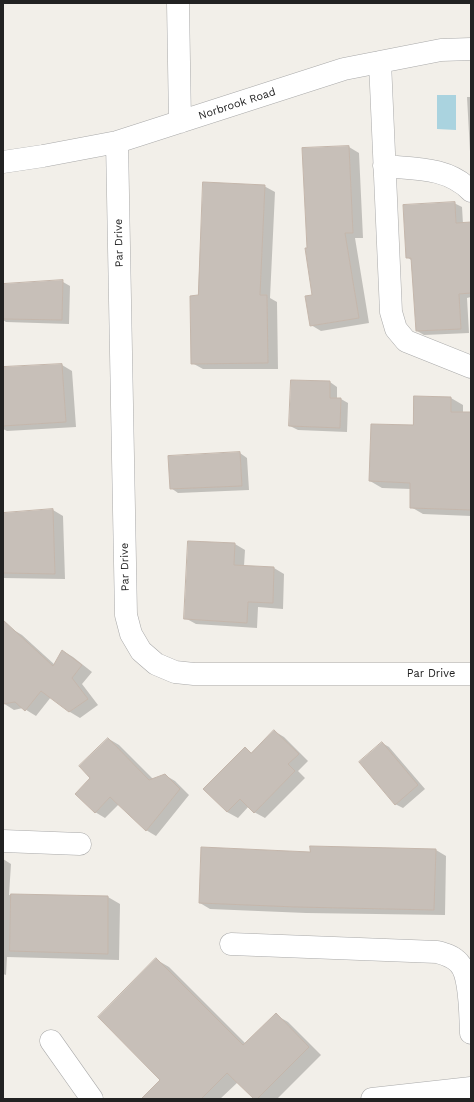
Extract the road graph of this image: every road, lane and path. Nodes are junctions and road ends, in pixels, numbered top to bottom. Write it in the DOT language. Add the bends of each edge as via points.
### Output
graph roads {
  1 [pos="178,3"];
  2 [pos="471,49"];
  3 [pos="380,62"];
  4 [pos="180,122"];
  5 [pos="117,142"];
  6 [pos="3,162"];
  7 [pos="384,166"];
  8 [pos="471,191"];
  9 [pos="471,367"];
  10 [pos="471,674"];
  11 [pos="3,841"];
  12 [pos="80,844"];
  13 [pos="231,944"];
  14 [pos="471,1033"];
  15 [pos="51,1041"];
  16 [pos="471,1088"];
  17 [pos="92,1099"];
  18 [pos="372,1099"];
  1 -- 4 [label="street"];
  2 -- 3 [label="street, Norbrook Road" via="441,50"];
  3 -- 4 [label="street, Norbrook Road" via="344,69"];
  3 -- 7 [label="street"];
  4 -- 5 [label="street, Norbrook Road"];
  5 -- 6 [label="street, Norbrook Road"];
  5 -- 10 [label="street, Par Drive" via="126,615 131,634 141,651 156,664 175,672 194,674"];
  7 -- 8 [label="street" via="435,171 454,177"];
  7 -- 9 [label="street" via="391,312 396,329 406,341"];
  11 -- 12 [label="street"];
  13 -- 14 [label="street" via="437,952 449,956 459,962 466,972"];
  15 -- 17 [label="street"];
  16 -- 18 [label="street"];
}
